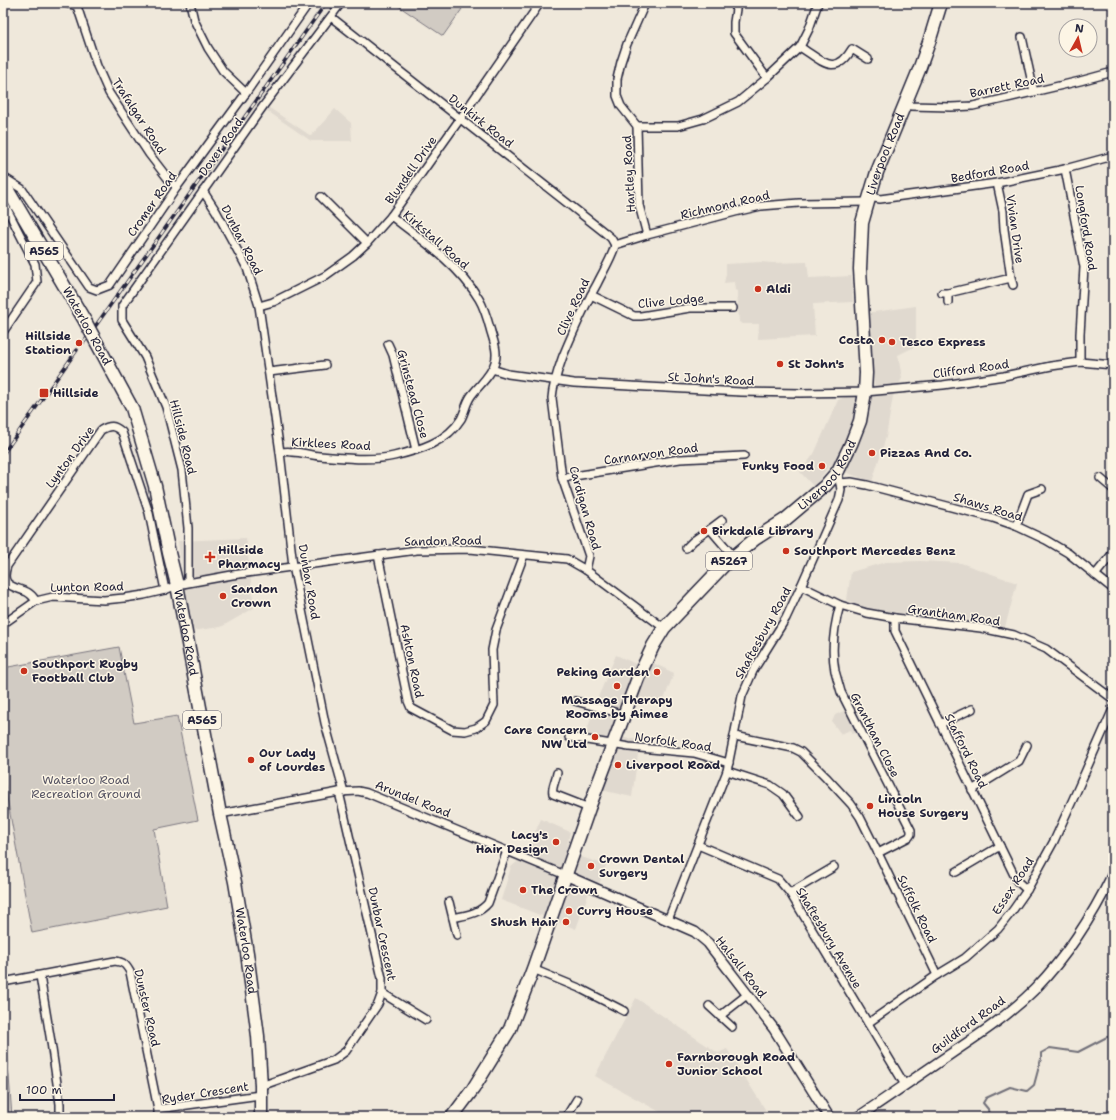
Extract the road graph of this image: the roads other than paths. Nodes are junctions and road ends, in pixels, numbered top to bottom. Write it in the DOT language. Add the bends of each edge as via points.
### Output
graph roads {
  1 [pos="66,3"];
  2 [pos="190,3"];
  3 [pos="309,3"];
  4 [pos="341,3"];
  5 [pos="540,3"];
  6 [pos="644,3"];
  7 [pos="737,3"];
  8 [pos="818,3"];
  9 [pos="941,3"];
  10 [pos="78,4"];
  11 [pos="330,18"];
  12 [pos="1022,38"];
  13 [pos="800,47"];
  14 [pos="868,59"];
  15 [pos="1113,72"];
  16 [pos="767,78"];
  17 [pos="1034,92"];
  18 [pos="246,93"];
  19 [pos="905,104"];
  20 [pos="460,119"];
  21 [pos="637,126"];
  22 [pos="1113,156"];
  23 [pos="1065,169"];
  24 [pos="3,177"];
  25 [pos="3,182"];
  26 [pos="997,183"];
  27 [pos="177,187"];
  28 [pos="203,192"];
  29 [pos="321,197"];
  30 [pos="868,200"];
  31 [pos="3,201"];
  32 [pos="391,216"];
  33 [pos="647,235"];
  34 [pos="367,243"];
  35 [pos="615,245"];
  36 [pos="591,295"];
  37 [pos="948,302"];
  38 [pos="122,306"];
  39 [pos="260,306"];
  40 [pos="733,308"];
  41 [pos="3,332"];
  42 [pos="388,344"];
  43 [pos="1080,362"];
  44 [pos="325,365"];
  45 [pos="1113,365"];
  46 [pos="492,369"];
  47 [pos="269,372"];
  48 [pos="556,380"];
  49 [pos="865,392"];
  50 [pos="416,450"];
  51 [pos="280,452"];
  52 [pos="744,456"];
  53 [pos="839,477"];
  54 [pos="562,478"];
  55 [pos="1100,478"];
  56 [pos="1042,489"];
  57 [pos="1113,489"];
  58 [pos="722,520"];
  59 [pos="1016,526"];
  60 [pos="710,529"];
  61 [pos="686,548"];
  62 [pos="1113,553"];
  63 [pos="524,555"];
  64 [pos="378,556"];
  65 [pos="734,556"];
  66 [pos="293,566"];
  67 [pos="586,570"];
  68 [pos="1096,575"];
  69 [pos="182,583"];
  70 [pos="801,586"];
  71 [pos="1113,589"];
  72 [pos="164,590"];
  73 [pos="36,601"];
  74 [pos="840,605"];
  75 [pos="895,618"];
  76 [pos="3,624"];
  77 [pos="664,628"];
  78 [pos="1113,699"];
  79 [pos="575,701"];
  80 [pos="1113,708"];
  81 [pos="972,709"];
  82 [pos="624,715"];
  83 [pos="940,724"];
  84 [pos="735,736"];
  85 [pos="569,737"];
  86 [pos="613,744"];
  87 [pos="1027,745"];
  88 [pos="729,763"];
  89 [pos="727,771"];
  90 [pos="557,773"];
  91 [pos="972,790"];
  92 [pos="341,792"];
  93 [pos="589,808"];
  94 [pos="220,814"];
  95 [pos="800,817"];
  96 [pos="698,845"];
  97 [pos="1000,846"];
  98 [pos="507,851"];
  99 [pos="878,853"];
  100 [pos="834,867"];
  101 [pos="956,872"];
  102 [pos="1113,874"];
  103 [pos="565,875"];
  104 [pos="1027,890"];
  105 [pos="790,894"];
  106 [pos="449,902"];
  107 [pos="453,918"];
  108 [pos="668,920"];
  109 [pos="457,935"];
  110 [pos="533,969"];
  111 [pos="937,975"];
  112 [pos="40,976"];
  113 [pos="3,982"];
  114 [pos="382,993"];
  115 [pos="748,994"];
  116 [pos="709,1006"];
  117 [pos="624,1011"];
  118 [pos="720,1016"];
  119 [pos="426,1020"];
  120 [pos="868,1023"];
  121 [pos="732,1027"];
  122 [pos="905,1085"];
  123 [pos="261,1091"];
  124 [pos="577,1099"];
  125 [pos="158,1109"];
  126 [pos="60,1117"];
  127 [pos="158,1117"];
  128 [pos="261,1117"];
  129 [pos="452,1117"];
  130 [pos="566,1117"];
  131 [pos="829,1117"];
  132 [pos="858,1117"];
  1 -- 10 [label="street, Trafalgar Road"];
  2 -- 18 [label="street" via="194,20 212,54 223,71"];
  3 -- 18 [label="street, Cromer Road"];
  4 -- 11 [label="street, Dover Road"];
  5 -- 20 [label="street, Blundell Drive"];
  6 -- 21 [label="street, Hartley Road" via="626,44 617,79 617,96 621,106"];
  7 -- 16 [label="street" via="734,33"];
  8 -- 13 [label="street"];
  9 -- 19 [label="main road, Liverpool Road / A5267"];
  10 -- 27 [label="street, Trafalgar Road" via="97,66 109,94 149,154"];
  11 -- 20 [label="street, Dunkirk Road"];
  11 -- 28 [label="street, Dover Road"];
  12 -- 17 [label="street"];
  13 -- 14 [label="street" via="828,64 840,62 847,57 852,48"];
  13 -- 16 [label="street"];
  15 -- 17 [label="street, Barrett Road"];
  16 -- 21 [label="street" via="738,102 703,119 678,126"];
  17 -- 19 [label="street, Barrett Road" via="973,106"];
  18 -- 27 [label="street, Cromer Road"];
  19 -- 30 [label="main road, Liverpool Road / A5267"];
  20 -- 32 [label="street, Blundell Drive"];
  20 -- 35 [label="street, Dunkirk Road" via="611,238"];
  21 -- 33 [label="street, Hartley Road" via="639,205"];
  22 -- 23 [label="street, Bedford Road"];
  23 -- 26 [label="street, Bedford Road"];
  23 -- 43 [label="street, Longford Road" via="1084,267"];
  24 -- 27 [label="street, Cromer Road" via="22,189 88,287 97,290 110,285"];
  25 -- 69 [label="main road, Waterloo Road / A565, bridge" via="85,321 132,408 155,486 169,553"];
  26 -- 30 [label="street, Bedford Road"];
  26 -- 37 [label="street, Vivian Drive" via="1012,281 945,293"];
  28 -- 38 [label="street, Dover Road"];
  28 -- 39 [label="street, Dunbar Road" via="247,268"];
  29 -- 34 [label="street"];
  30 -- 33 [label="street, Richmond Road" via="761,206"];
  30 -- 49 [label="main road, Liverpool Road / A5267" via="862,223 860,269"];
  31 -- 41 [label="street" via="35,264 37,282"];
  32 -- 34 [label="street, Blundell Drive"];
  32 -- 46 [label="street, Kirkstall Road" via="462,275 479,299 496,349"];
  33 -- 35 [label="street, Richmond Road"];
  34 -- 39 [label="street, Blundell Drive" via="325,276"];
  35 -- 36 [label="street, Clive Road"];
  36 -- 40 [label="street, Clive Lodge" via="634,316 690,308"];
  36 -- 48 [label="street, Clive Road" via="569,341"];
  38 -- 69 [label="street, Hillside Road" via="122,320 145,357 166,407 182,470 188,528"];
  39 -- 47 [label="street, Dunbar Road"];
  42 -- 50 [label="street, Grinstead Close" via="393,355"];
  43 -- 45 [label="street, Clifford Road"];
  43 -- 49 [label="street, Clifford Road" via="943,385"];
  44 -- 47 [label="street"];
  46 -- 48 [label="street" via="508,374"];
  46 -- 50 [label="street, Kirklees Road" via="470,397 453,430"];
  47 -- 51 [label="street, Dunbar Road"];
  48 -- 49 [label="street, St John's Road" via="741,392"];
  48 -- 54 [label="street, Cardigan Road" via="552,398"];
  49 -- 53 [label="main road, Liverpool Road / A5267" via="860,421"];
  50 -- 51 [label="street, Kirklees Road" via="369,458"];
  51 -- 66 [label="street, Dunbar Road"];
  52 -- 54 [label="street, Carnarvon Road" via="680,460"];
  53 -- 59 [label="street, Shaws Road"];
  53 -- 65 [label="main road, Liverpool Road / A5267"];
  53 -- 70 [label="street, Shaftesbury Road" via="839,500"];
  54 -- 67 [label="street, Cardigan Road" via="589,556"];
  55 -- 57 [label="street"];
  56 -- 59 [label="street" via="1028,494"];
  58 -- 60 [label="street"];
  59 -- 68 [label="street, Shaws Road" via="1068,553"];
  60 -- 61 [label="street"];
  60 -- 65 [label="street"];
  62 -- 68 [label="street"];
  63 -- 64 [label="street, Sandon Road" via="470,549 417,550"];
  63 -- 64 [label="street, Ashton Road" via="496,630 492,650 494,705 486,721 476,728 465,731 452,730 411,708"];
  63 -- 67 [label="street, Sandon Road" via="566,559"];
  64 -- 66 [label="street, Sandon Road"];
  65 -- 77 [label="main road, Liverpool Road / A5267"];
  66 -- 69 [label="street, Sandon Road"];
  66 -- 92 [label="street, Dunbar Road"];
  67 -- 77 [label="street, Sandon Road"];
  68 -- 71 [label="street, Shaws Road"];
  69 -- 72 [label="street, Lynton Road"];
  69 -- 94 [label="main road, Waterloo Road / A565"];
  70 -- 74 [label="street, Grantham Road"];
  70 -- 84 [label="street, Shaftesbury Road" via="742,696"];
  72 -- 73 [label="street, Lynton Road" via="104,600 53,597"];
  72 -- 73 [label="street, Lynton Drive" via="149,513 122,432 116,427 108,426 101,430 3,574 5,582 10,587 29,593"];
  73 -- 76 [label="street, Lynton Road"];
  74 -- 75 [label="street, Grantham Road"];
  74 -- 99 [label="street, Grantham Close" via="833,646 835,670 841,692 911,830 909,837"];
  75 -- 78 [label="street, Grantham Road" via="982,628 1014,635 1046,649"];
  75 -- 83 [label="street, Stafford Road" via="895,631"];
  77 -- 82 [label="main road, Liverpool Road / A5267" via="646,660"];
  79 -- 82 [label="street"];
  80 -- 104 [label="street, Essex Road" via="1054,841"];
  81 -- 83 [label="street"];
  82 -- 86 [label="main road, Liverpool Road / A5267"];
  83 -- 91 [label="street, Stafford Road"];
  84 -- 88 [label="street, Shaftesbury Road"];
  84 -- 99 [label="street, Suffolk Road" via="793,748 800,752 851,804"];
  85 -- 86 [label="street, Norfolk Road"];
  86 -- 88 [label="street, Norfolk Road" via="694,753"];
  86 -- 93 [label="main road, Liverpool Road / A5267"];
  87 -- 91 [label="street" via="1019,761"];
  88 -- 89 [label="street, Shaftesbury Road"];
  89 -- 95 [label="street" via="770,785 783,794"];
  89 -- 96 [label="street, Shaftesbury Road"];
  90 -- 93 [label="street" via="552,794"];
  91 -- 97 [label="street, Stafford Road"];
  92 -- 94 [label="street, Arundel Road"];
  92 -- 98 [label="street, Arundel Road" via="368,792"];
  92 -- 114 [label="street, Dunbar Crescent" via="382,978"];
  93 -- 103 [label="main road, Liverpool Road / A5267"];
  94 -- 123 [label="main road, Waterloo Road / A565" via="235,882 246,953 258,1036"];
  96 -- 105 [label="street, Shaftesbury Avenue" via="778,879"];
  96 -- 108 [label="street, Shaftesbury Road"];
  97 -- 101 [label="street"];
  97 -- 104 [label="street, Stafford Road" via="1017,881"];
  98 -- 103 [label="street, Arundel Road"];
  98 -- 107 [label="street" via="488,903 476,913"];
  99 -- 111 [label="street, Suffolk Road"];
  100 -- 105 [label="street"];
  102 -- 122 [label="street, Guildford Road" via="1074,941 1035,989 996,1023"];
  103 -- 108 [label="street, Halsall Road"];
  103 -- 110 [label="main road, Liverpool Road / A5267"];
  104 -- 111 [label="street, Essex Road" via="998,929 965,958"];
  105 -- 120 [label="street, Shaftesbury Avenue"];
  106 -- 107 [label="street"];
  107 -- 109 [label="street"];
  108 -- 115 [label="street, Halsall Road" via="695,932 708,943"];
  110 -- 117 [label="street" via="579,988"];
  110 -- 129 [label="main road, Liverpool Road / A5267" via="510,1029 473,1089"];
  111 -- 120 [label="street, Essex Road"];
  112 -- 113 [label="street, Dunster Road"];
  112 -- 125 [label="street, Dunster Road" via="115,961 121,961 126,966 130,972"];
  112 -- 126 [label="street"];
  114 -- 119 [label="street"];
  114 -- 123 [label="street, Dunbar Crescent" via="378,1004 346,1051 334,1060"];
  115 -- 118 [label="street"];
  115 -- 131 [label="street, Halsall Road" via="774,1029"];
  116 -- 118 [label="street"];
  118 -- 121 [label="street"];
  120 -- 122 [label="street, Shaftesbury Avenue"];
  122 -- 132 [label="street, Guildford Road"];
  123 -- 125 [label="street, Ryder Crescent"];
  123 -- 128 [label="main road, Waterloo Road / A565"];
  124 -- 130 [label="street"];
  125 -- 127 [label="street, Ryder Crescent"];
}
